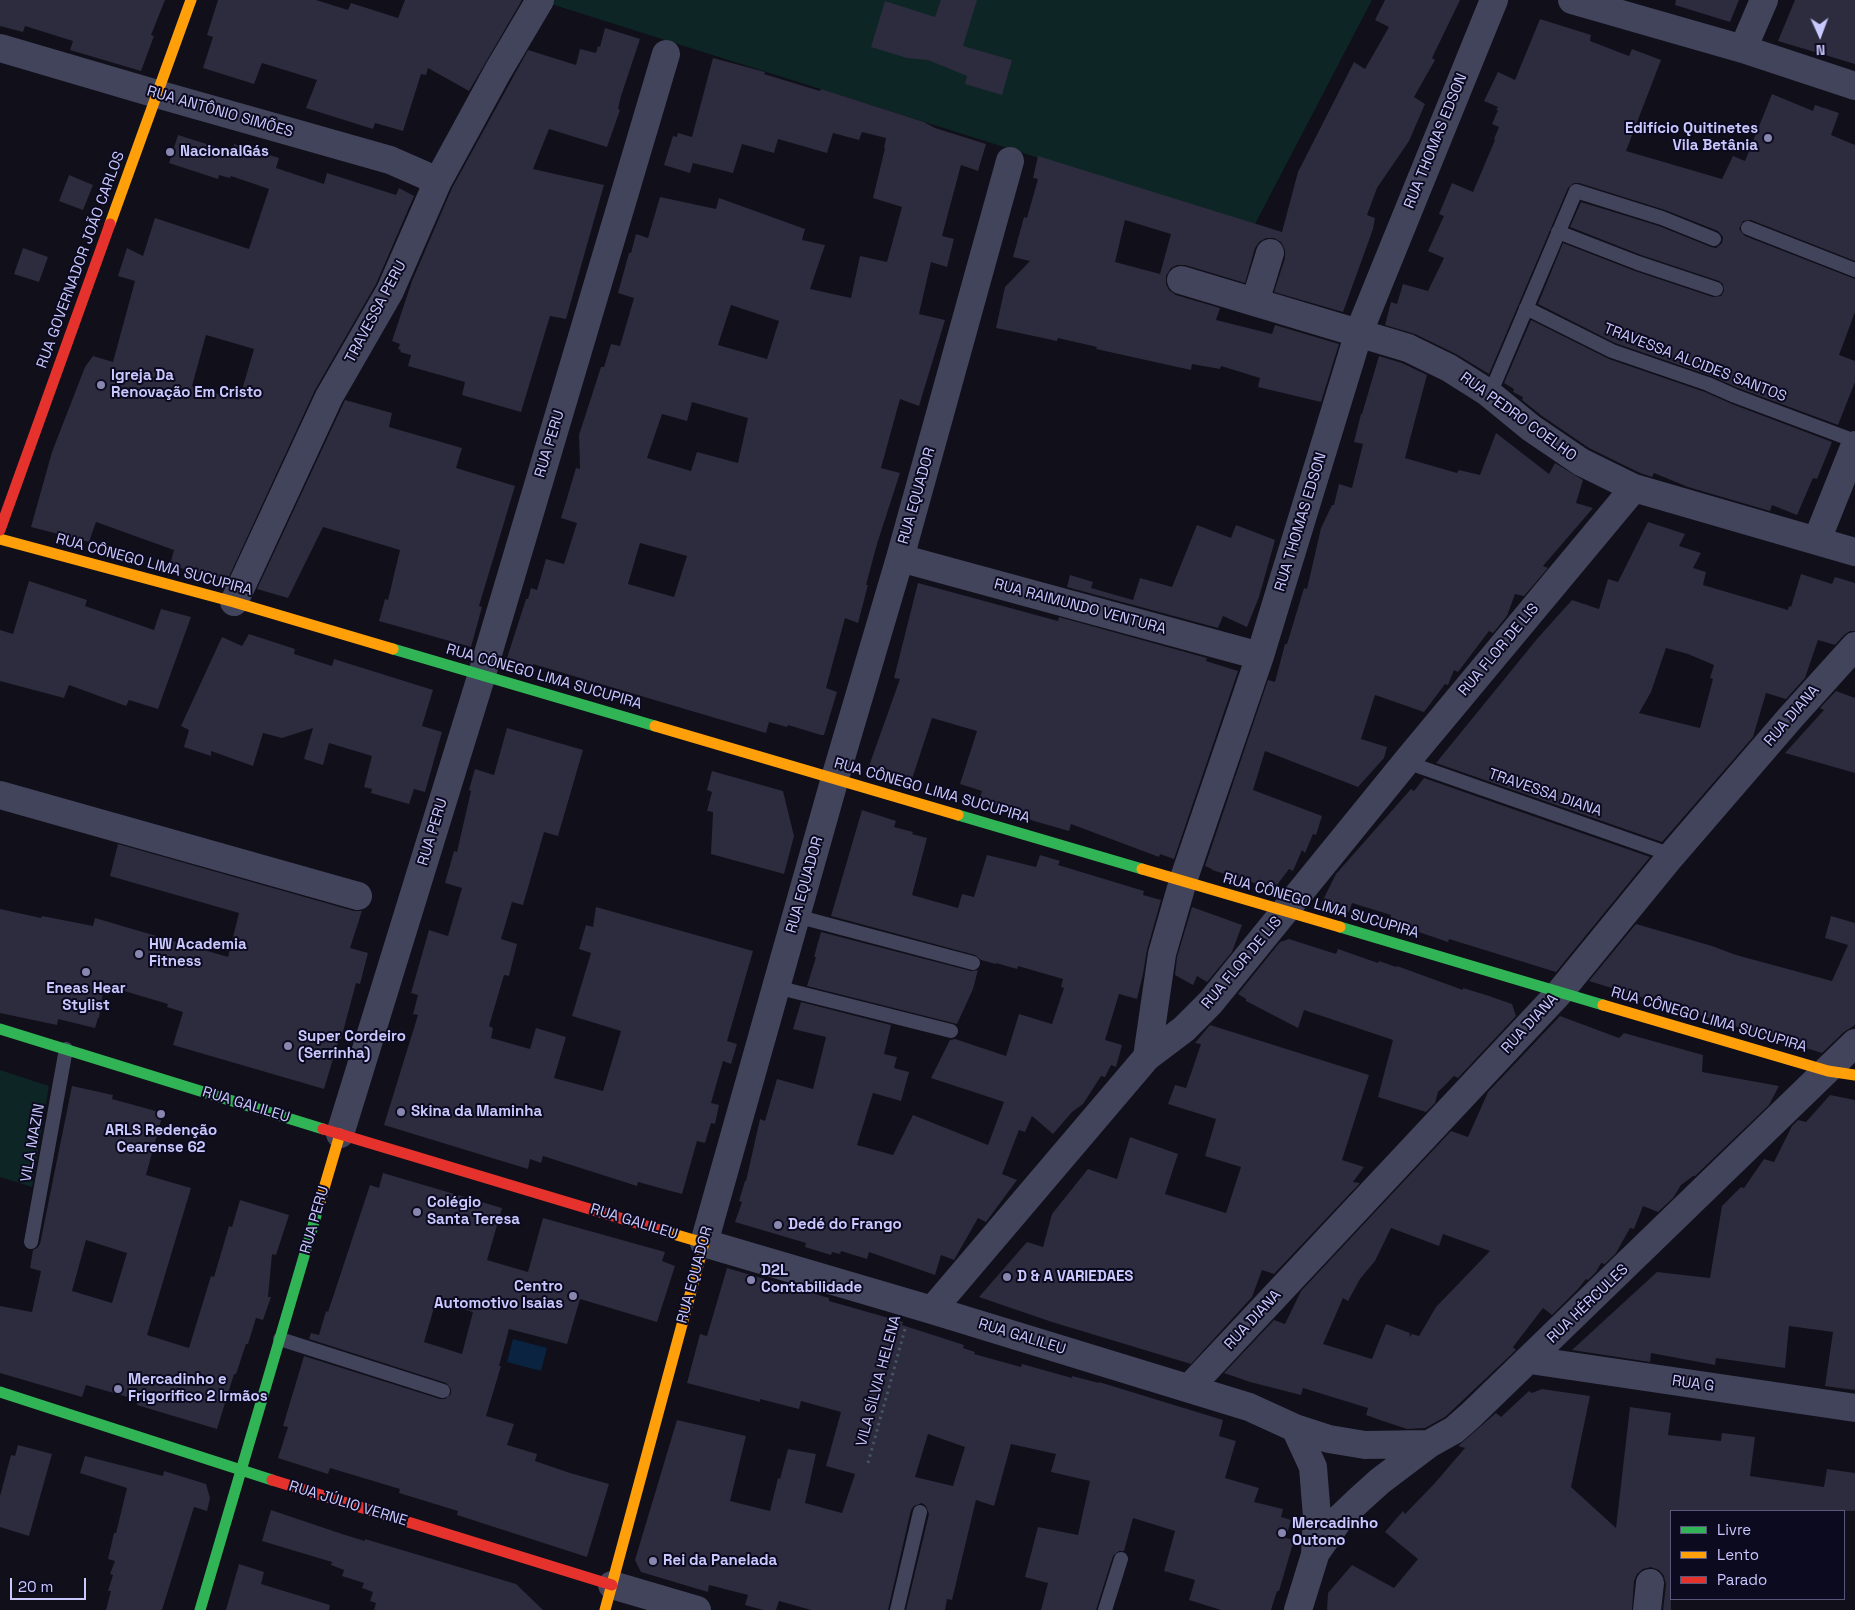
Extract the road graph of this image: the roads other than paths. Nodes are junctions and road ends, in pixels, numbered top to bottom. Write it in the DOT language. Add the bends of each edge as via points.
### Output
graph roads {
  1 [pos="191,0"];
  2 [pos="540,0"];
  3 [pos="1494,0"];
  4 [pos="1572,0"];
  5 [pos="1764,0"];
  6 [pos="0,48"];
  7 [pos="1743,49"];
  8 [pos="666,54"];
  9 [pos="1855,86"];
  10 [pos="157,94"];
  11 [pos="1010,162"];
  12 [pos="438,181"];
  13 [pos="1748,228"];
  14 [pos="1558,232"];
  15 [pos="1714,239"];
  16 [pos="1270,253"];
  17 [pos="1855,270"];
  18 [pos="1181,280"];
  19 [pos="1716,289"];
  20 [pos="1255,302"];
  21 [pos="1526,308"];
  22 [pos="1359,332"];
  23 [pos="1490,394"];
  24 [pos="1855,441"];
  25 [pos="1855,445"];
  26 [pos="1634,488"];
  27 [pos="0,530"];
  28 [pos="0,539"];
  29 [pos="1817,540"];
  30 [pos="1855,552"];
  31 [pos="900,558"];
  32 [pos="234,602"];
  33 [pos="1855,646"];
  34 [pos="1260,656"];
  35 [pos="482,674"];
  36 [pos="1406,762"];
  37 [pos="835,778"];
  38 [pos="0,795"];
  39 [pos="1672,855"];
  40 [pos="1183,881"];
  41 [pos="358,896"];
  42 [pos="1285,911"];
  43 [pos="796,916"];
  44 [pos="973,963"];
  45 [pos="776,987"];
  46 [pos="1560,992"];
  47 [pos="0,1029"];
  48 [pos="951,1031"];
  49 [pos="1855,1043"];
  50 [pos="66,1049"];
  51 [pos="1147,1057"];
  52 [pos="1828,1071"];
  53 [pos="1855,1075"];
  54 [pos="340,1134"];
  55 [pos="31,1242"];
  56 [pos="704,1242"];
  57 [pos="922,1307"];
  58 [pos="280,1339"];
  59 [pos="1530,1360"];
  60 [pos="1189,1388"];
  61 [pos="443,1391"];
  62 [pos="0,1392"];
  63 [pos="1855,1408"];
  64 [pos="1295,1428"];
  65 [pos="1429,1444"];
  66 [pos="241,1471"];
  67 [pos="920,1512"];
  68 [pos="1315,1555"];
  69 [pos="1121,1559"];
  70 [pos="1650,1583"];
  71 [pos="609,1597"];
  72 [pos="200,1610"];
  73 [pos="697,1610"];
  74 [pos="897,1610"];
  75 [pos="1105,1610"];
  76 [pos="1298,1610"];
  77 [pos="1647,1610"];
  1 -- 10 [label="street, RUA GOVERNADOR JOÃO CARLOS"];
  2 -- 12 [label="street, TRAVESSA PERU"];
  3 -- 22 [label="street, RUA THOMAS EDSON"];
  4 -- 7 [label="street"];
  5 -- 7 [label="street"];
  6 -- 10 [label="street, RUA ANTÔNIO SIMÕES"];
  7 -- 9 [label="street"];
  8 -- 35 [label="street, RUA PERU"];
  10 -- 12 [label="street, RUA ANTÔNIO SIMÕES" via="390,160"];
  10 -- 27 [label="street, RUA GOVERNADOR JOÃO CARLOS"];
  11 -- 31 [label="street, RUA EQUADOR"];
  12 -- 32 [label="street, TRAVESSA PERU" via="390,291 329,397"];
  13 -- 17 [label="lane"];
  14 -- 15 [label="lane" via="1576,191 1580,191"];
  14 -- 19 [label="lane"];
  14 -- 21 [label="lane"];
  16 -- 20 [label="street"];
  18 -- 20 [label="street, RUA PEDRO COELHO"];
  20 -- 22 [label="street, RUA PEDRO COELHO"];
  21 -- 23 [label="lane"];
  21 -- 24 [label="lane, TRAVESSA ALCIDES SANTOS" via="1612,351"];
  22 -- 23 [label="street, RUA PEDRO COELHO" via="1408,348 1449,368"];
  22 -- 34 [label="street, RUA THOMAS EDSON"];
  23 -- 26 [label="street, RUA PEDRO COELHO" via="1581,462"];
  25 -- 29 [label="street"];
  26 -- 29 [label="street, RUA PEDRO COELHO"];
  26 -- 36 [label="street, RUA FLOR DE LIS"];
  28 -- 32 [label="street, RUA CÔNEGO LIMA SUCUPIRA"];
  29 -- 30 [label="street, RUA PEDRO COELHO"];
  31 -- 34 [label="street, RUA RAIMUNDO VENTURA"];
  31 -- 37 [label="street, RUA EQUADOR"];
  32 -- 35 [label="street, RUA CÔNEGO LIMA SUCUPIRA"];
  33 -- 39 [label="street, RUA DIANA"];
  34 -- 40 [label="street, RUA THOMAS EDSON"];
  35 -- 37 [label="street, RUA CÔNEGO LIMA SUCUPIRA"];
  35 -- 54 [label="street, RUA PERU"];
  36 -- 39 [label="lane, TRAVESSA DIANA"];
  36 -- 42 [label="street, RUA FLOR DE LIS"];
  37 -- 40 [label="street, RUA CÔNEGO LIMA SUCUPIRA"];
  37 -- 43 [label="street, RUA EQUADOR"];
  38 -- 41 [label="street"];
  39 -- 46 [label="street, RUA DIANA"];
  40 -- 42 [label="street, RUA CÔNEGO LIMA SUCUPIRA"];
  40 -- 51 [label="street, RUA THOMAS EDSON" via="1162,954"];
  42 -- 46 [label="street, RUA CÔNEGO LIMA SUCUPIRA"];
  42 -- 51 [label="street, RUA FLOR DE LIS" via="1211,1002 1184,1029"];
  43 -- 44 [label="lane"];
  43 -- 45 [label="street, RUA EQUADOR"];
  45 -- 48 [label="lane"];
  45 -- 56 [label="street, RUA EQUADOR"];
  46 -- 52 [label="street, RUA CÔNEGO LIMA SUCUPIRA"];
  46 -- 60 [label="street, RUA DIANA"];
  47 -- 50 [label="street, RUA GALILEU"];
  49 -- 52 [label="street, RUA HÉRCULES"];
  50 -- 54 [label="street, RUA GALILEU"];
  50 -- 55 [label="lane, VILA MAZIN"];
  51 -- 57 [label="street, RUA FLOR DE LIS"];
  52 -- 53 [label="street, RUA CÔNEGO LIMA SUCUPIRA"];
  52 -- 59 [label="street, RUA HÉRCULES"];
  54 -- 56 [label="street, RUA GALILEU"];
  54 -- 58 [label="street, RUA PERU"];
  56 -- 57 [label="street, RUA GALILEU"];
  56 -- 71 [label="street, RUA EQUADOR"];
  57 -- 60 [label="street, RUA GALILEU"];
  58 -- 61 [label="lane"];
  58 -- 66 [label="street, RUA PERU"];
  59 -- 63 [label="street, RUA G"];
  59 -- 65 [label="street, RUA HÉRCULES" via="1454,1430"];
  60 -- 64 [label="street, RUA GALILEU" via="1249,1407"];
  62 -- 66 [label="street, RUA JÚLIO VERNE"];
  64 -- 65 [label="street, RUA GALILEU" via="1329,1439 1365,1445"];
  64 -- 68 [label="street" via="1313,1467 1317,1517"];
  65 -- 68 [label="street, RUA HÉRCULES" via="1380,1481 1340,1518"];
  66 -- 71 [label="street, RUA JÚLIO VERNE"];
  66 -- 72 [label="street, RUA PERU"];
  67 -- 74 [label="lane"];
  68 -- 76 [label="street"];
  69 -- 75 [label="lane"];
  70 -- 77 [label="street"];
  71 -- 73 [label="street, RUA JÚLIO VERNE"];
}
